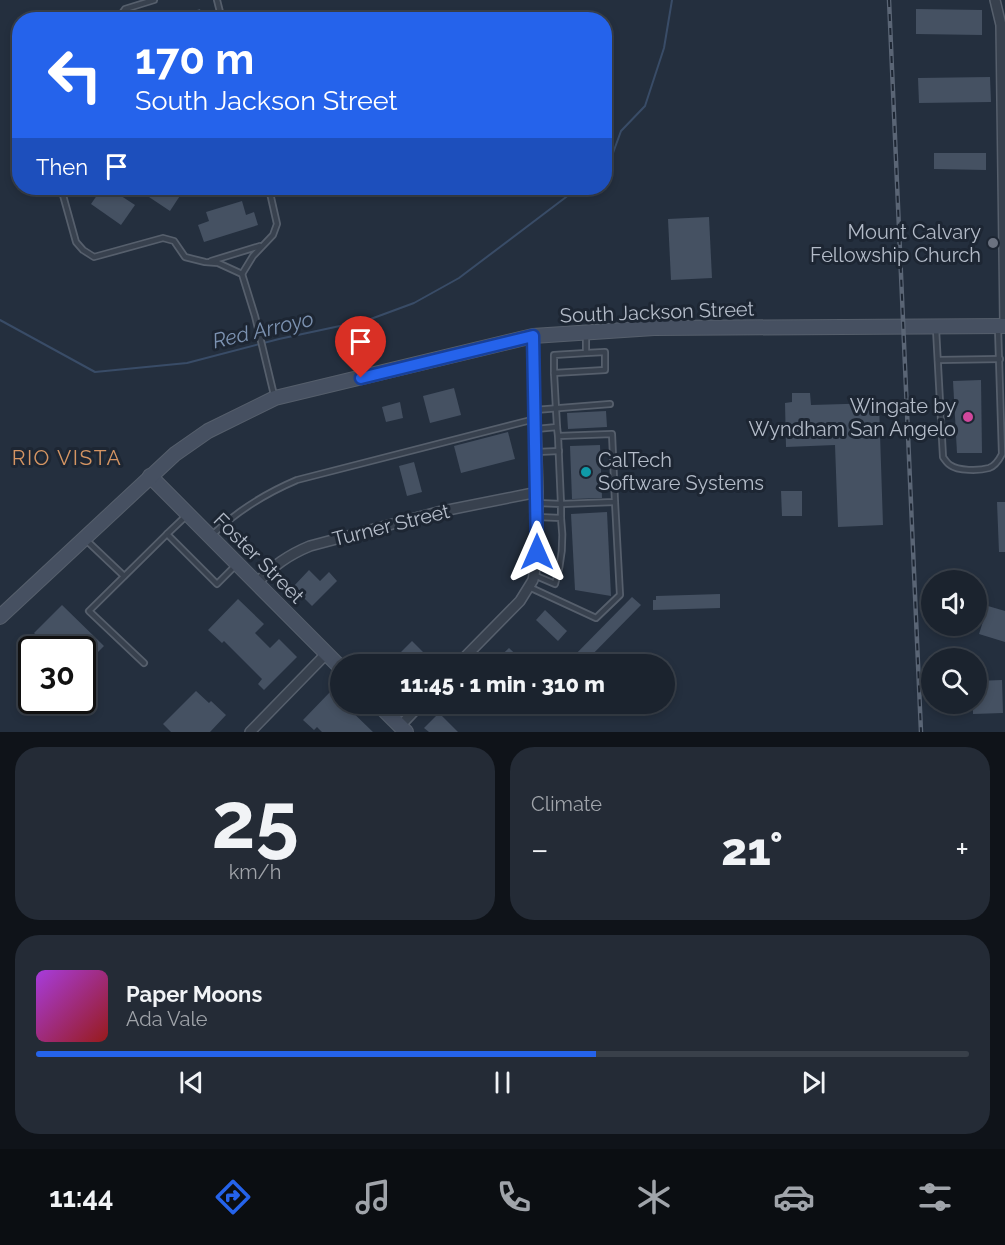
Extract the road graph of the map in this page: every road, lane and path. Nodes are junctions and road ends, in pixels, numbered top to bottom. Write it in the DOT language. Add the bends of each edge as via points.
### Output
graph roads {
  1 [pos="154,0"];
  2 [pos="995,0"];
  3 [pos="123,12"];
  4 [pos="1003,25"];
  5 [pos="63,195"];
  6 [pos="270,195"];
  7 [pos="263,245"];
  8 [pos="206,262"];
  9 [pos="242,274"];
  10 [pos="936,326"];
  11 [pos="1003,326"];
  12 [pos="586,333"];
  13 [pos="533,336"];
  14 [pos="586,353"];
  15 [pos="1000,359"];
  16 [pos="938,360"];
  17 [pos="554,373"];
  18 [pos="275,398"];
  19 [pos="610,404"];
  20 [pos="556,407"];
  21 [pos="535,419"];
  22 [pos="557,427"];
  23 [pos="558,436"];
  24 [pos="559,451"];
  25 [pos="537,452"];
  26 [pos="150,476"];
  27 [pos="538,492"];
  28 [pos="615,502"];
  29 [pos="538,503"];
  30 [pos="561,504"];
  31 [pos="188,514"];
  32 [pos="537,517"];
  33 [pos="561,518"];
  34 [pos="167,534"];
  35 [pos="210,536"];
  36 [pos="84,538"];
  37 [pos="237,564"];
  38 [pos="534,575"];
  39 [pos="124,576"];
  40 [pos="257,583"];
  41 [pos="555,584"];
  42 [pos="529,587"];
  43 [pos="550,596"];
  44 [pos="0,617"];
  45 [pos="327,653"];
  46 [pos="468,654"];
  47 [pos="330,656"];
  48 [pos="144,663"];
  49 [pos="386,714"];
  50 [pos="413,714"];
  51 [pos="400,730"];
  52 [pos="250,732"];
  1 -- 3 [label="lane"];
  2 -- 4 [label="street"];
  4 -- 11 [label="street"];
  5 -- 8 [label="lane" via="76,242 94,257 163,238 174,241 185,257"];
  6 -- 7 [label="lane" via="277,224"];
  7 -- 8 [label="lane"];
  7 -- 9 [label="lane"];
  8 -- 9 [label="lane"];
  9 -- 18 [label="lane"];
  10 -- 11 [label="main road, South Jackson Street"];
  10 -- 12 [label="main road, South Jackson Street" via="654,328"];
  10 -- 16 [label="lane"];
  11 -- 15 [label="lane"];
  12 -- 13 [label="main road, South Jackson Street"];
  12 -- 14 [label="lane"];
  13 -- 18 [label="main road, South Jackson Street"];
  13 -- 21 [label="street"];
  14 -- 17 [label="lane" via="554,355"];
  14 -- 17 [label="lane" via="604,352 604,370"];
  15 -- 16 [label="lane"];
  15 -- 16 [label="lane" via="1002,454 991,468 978,469 957,468 943,457"];
  17 -- 20 [label="lane"];
  18 -- 26 [label="main road, South Jackson Street" via="208,431"];
  19 -- 20 [label="lane"];
  20 -- 21 [label="lane"];
  20 -- 22 [label="lane"];
  21 -- 22 [label="lane"];
  21 -- 25 [label="street"];
  21 -- 35 [label="lane" via="297,480 249,504"];
  22 -- 23 [label="lane"];
  23 -- 24 [label="lane"];
  23 -- 28 [label="lane" via="612,434"];
  24 -- 25 [label="lane"];
  24 -- 30 [label="lane"];
  25 -- 27 [label="street"];
  26 -- 31 [label="main road, Foster Street"];
  26 -- 36 [label="main road, South Jackson Street"];
  27 -- 29 [label="street"];
  27 -- 40 [label="street, Turner Street" via="438,512 310,546 276,564"];
  28 -- 30 [label="lane"];
  28 -- 43 [label="lane" via="620,595 596,618"];
  29 -- 30 [label="lane"];
  29 -- 32 [label="street"];
  30 -- 33 [label="lane"];
  31 -- 34 [label="lane"];
  31 -- 35 [label="main road, Foster Street"];
  32 -- 33 [label="lane"];
  32 -- 38 [label="street"];
  33 -- 41 [label="lane" via="562,550"];
  34 -- 37 [label="lane" via="217,584"];
  34 -- 39 [label="lane"];
  35 -- 37 [label="main road, Foster Street"];
  36 -- 39 [label="lane"];
  36 -- 44 [label="main road, South Jackson Street"];
  37 -- 40 [label="main road, Foster Street"];
  38 -- 41 [label="lane"];
  38 -- 42 [label="street"];
  39 -- 48 [label="lane" via="89,611"];
  40 -- 45 [label="main road, Foster Street"];
  41 -- 43 [label="lane"];
  42 -- 43 [label="lane"];
  42 -- 46 [label="street"];
  45 -- 47 [label="main road, Foster Street"];
  45 -- 52 [label="street"];
  49 -- 51 [label="main road"];
  50 -- 51 [label="street"];
}
